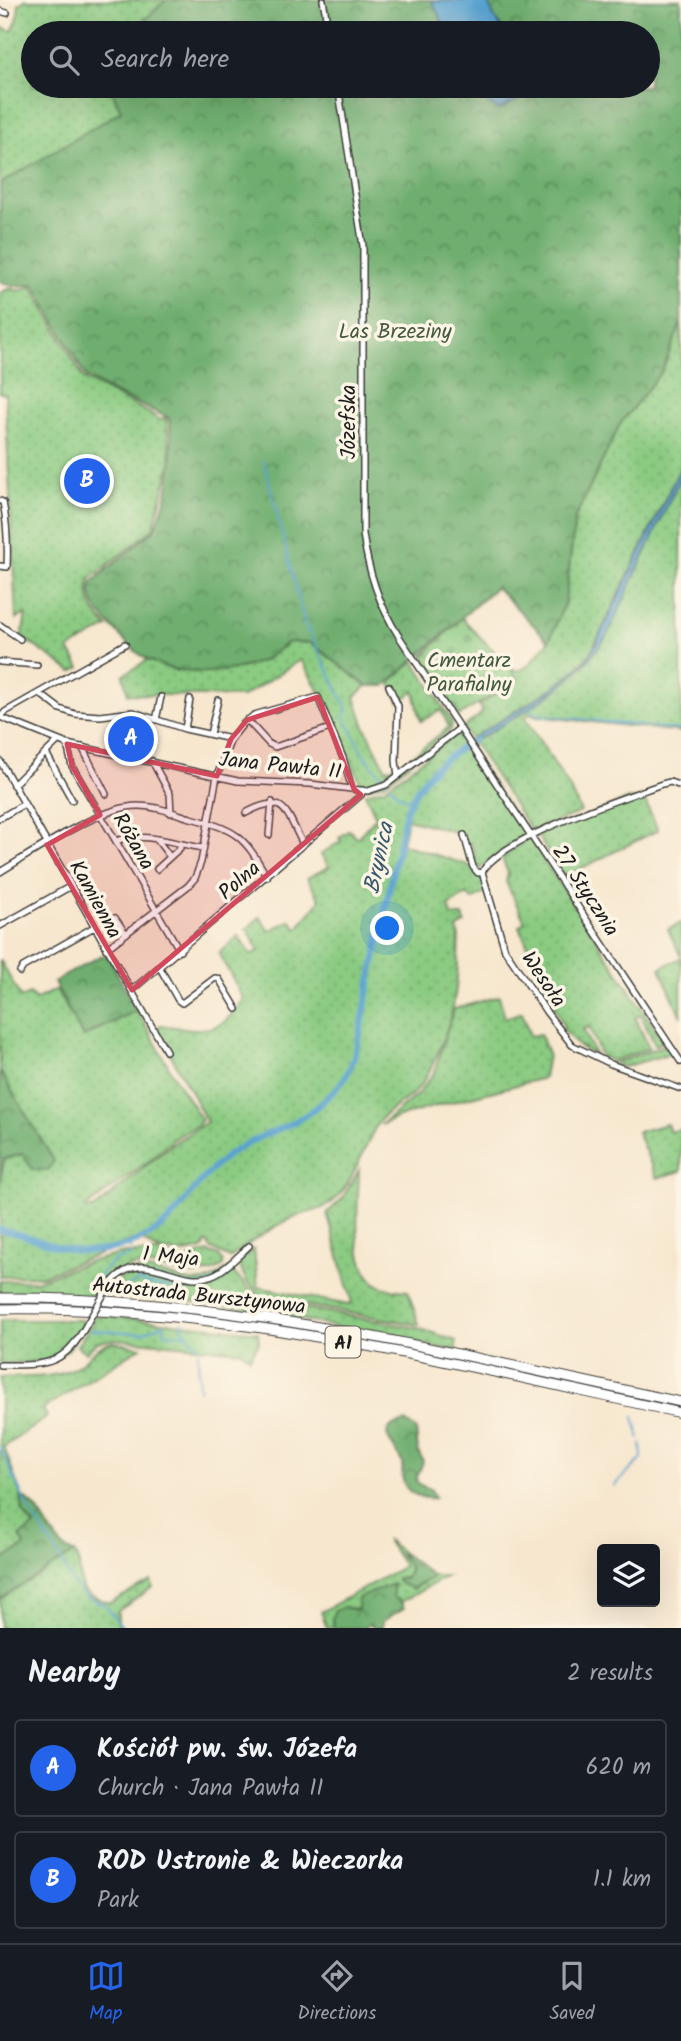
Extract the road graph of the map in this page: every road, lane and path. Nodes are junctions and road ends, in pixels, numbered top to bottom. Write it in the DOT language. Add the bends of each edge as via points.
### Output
graph roads {
  1 [pos="323,0"];
  2 [pos="327,21"];
  3 [pos="340,98"];
  4 [pos="1,502"];
  5 [pos="0,566"];
  6 [pos="0,625"];
  7 [pos="20,639"];
  8 [pos="125,643"];
  9 [pos="0,662"];
  10 [pos="37,665"];
  11 [pos="389,686"];
  12 [pos="39,693"];
  13 [pos="161,697"];
  14 [pos="190,699"];
  15 [pos="218,700"];
  16 [pos="1,717"];
  17 [pos="156,720"];
  18 [pos="247,720"];
  19 [pos="330,727"];
  20 [pos="460,728"];
  21 [pos="185,729"];
  22 [pos="210,734"];
  23 [pos="465,736"];
  24 [pos="232,739"];
  25 [pos="58,741"];
  26 [pos="67,744"];
  27 [pos="82,747"];
  28 [pos="46,753"];
  29 [pos="152,761"];
  30 [pos="0,763"];
  31 [pos="216,776"];
  32 [pos="398,776"];
  33 [pos="13,785"];
  34 [pos="681,786"];
  35 [pos="352,789"];
  36 [pos="363,790"];
  37 [pos="106,794"];
  38 [pos="72,800"];
  39 [pos="272,802"];
  40 [pos="24,804"];
  41 [pos="171,813"];
  42 [pos="246,813"];
  43 [pos="100,815"];
  44 [pos="0,818"];
  45 [pos="208,822"];
  46 [pos="269,835"];
  47 [pos="464,835"];
  48 [pos="530,835"];
  49 [pos="116,841"];
  50 [pos="158,841"];
  51 [pos="180,844"];
  52 [pos="303,844"];
  53 [pos="47,845"];
  54 [pos="203,849"];
  55 [pos="170,858"];
  56 [pos="157,869"];
  57 [pos="0,872"];
  58 [pos="482,872"];
  59 [pos="267,877"];
  60 [pos="71,886"];
  61 [pos="156,911"];
  62 [pos="115,918"];
  63 [pos="0,926"];
  64 [pos="94,927"];
  65 [pos="126,934"];
  66 [pos="106,949"];
  67 [pos="180,951"];
  68 [pos="160,968"];
  69 [pos="20,972"];
  70 [pos="132,990"];
  71 [pos="237,1009"];
  72 [pos="166,1051"];
  73 [pos="681,1062"];
  74 [pos="681,1089"];
  75 [pos="249,1246"];
  76 [pos="0,1298"];
  77 [pos="0,1309"];
  78 [pos="0,1366"];
  79 [pos="681,1402"];
  80 [pos="681,1413"];
  1 -- 2 [label="street"];
  3 -- 20 [label="street, Józefska" via="363,246 363,534 367,561 388,618"];
  4 -- 5 [label="street" via="8,551 7,567"];
  6 -- 7 [label="street"];
  8 -- 12 [label="street"];
  9 -- 10 [label="street"];
  11 -- 32 [label="street" via="398,706"];
  12 -- 16 [label="street"];
  12 -- 17 [label="street" via="75,714 133,712"];
  13 -- 17 [label="street"];
  14 -- 21 [label="street"];
  15 -- 22 [label="street"];
  16 -- 25 [label="street, Jana Pawła II"];
  17 -- 21 [label="street"];
  18 -- 19 [label="street" via="275,747"];
  18 -- 19 [label="street" via="264,710 315,696"];
  18 -- 24 [label="street"];
  19 -- 35 [label="street"];
  20 -- 23 [label="street, Józefska"];
  20 -- 32 [label="street, Jana Pawła II"];
  21 -- 22 [label="street"];
  22 -- 24 [label="street"];
  23 -- 48 [label="street, 27 Stycznia"];
  24 -- 31 [label="street"];
  25 -- 26 [label="street, Jana Pawła II"];
  25 -- 28 [label="street"];
  26 -- 27 [label="street, Jana Pawła II"];
  26 -- 43 [label="street, Różana" via="72,766"];
  27 -- 29 [label="street, Jana Pawła II"];
  27 -- 37 [label="street"];
  28 -- 33 [label="street"];
  28 -- 38 [label="street"];
  29 -- 31 [label="street, Jana Pawła II"];
  29 -- 41 [label="street" via="170,794"];
  30 -- 33 [label="street, Kamienna"];
  31 -- 35 [label="street, Jana Pawła II"];
  31 -- 45 [label="street"];
  32 -- 36 [label="street, Jana Pawła II" via="388,784"];
  33 -- 40 [label="street, Kamienna"];
  34 -- 48 [label="street" via="662,784"];
  35 -- 36 [label="street, Jana Pawła II"];
  36 -- 52 [label="street, Polna"];
  39 -- 42 [label="street"];
  39 -- 46 [label="street"];
  39 -- 52 [label="street" via="285,810"];
  40 -- 44 [label="street"];
  40 -- 53 [label="street, Kamienna"];
  41 -- 43 [label="street" via="138,806"];
  41 -- 45 [label="street"];
  43 -- 49 [label="street, Różana"];
  43 -- 53 [label="street"];
  45 -- 54 [label="street"];
  45 -- 59 [label="street" via="240,837"];
  47 -- 58 [label="street, Wesoła" via="473,867"];
  48 -- 58 [label="street"];
  48 -- 73 [label="street, 27 Stycznia"];
  49 -- 50 [label="street" via="132,837"];
  49 -- 61 [label="street, Różana"];
  50 -- 51 [label="street"];
  50 -- 55 [label="street"];
  51 -- 54 [label="street"];
  51 -- 55 [label="street"];
  52 -- 59 [label="street, Polna"];
  53 -- 57 [label="street"];
  53 -- 60 [label="street, Kamienna"];
  54 -- 61 [label="street" via="195,878"];
  55 -- 56 [label="street"];
  58 -- 74 [label="street, Wesoła" via="505,950 572,1045"];
  59 -- 67 [label="street, Polna"];
  60 -- 63 [label="street"];
  60 -- 64 [label="street, Kamienna"];
  61 -- 65 [label="street"];
  61 -- 67 [label="street, Różana"];
  62 -- 65 [label="street"];
  64 -- 66 [label="street, Kamienna"];
  64 -- 69 [label="street"];
  65 -- 66 [label="street"];
  66 -- 70 [label="street, Kamienna"];
  67 -- 68 [label="street, Polna"];
  68 -- 70 [label="street, Polna"];
  68 -- 71 [label="street" via="182,1003 219,978"];
  70 -- 72 [label="street, Kamienna"];
  75 -- 78 [label="street, 1 Maja, bridge" via="206,1276 139,1266 120,1274 75,1345 60,1358 34,1365"];
  76 -- 79 [label="highway, Autostrada Bursztynowa / A1" via="138,1302 272,1318"];
  77 -- 80 [label="highway, Autostrada Bursztynowa / A1" via="117,1312 252,1326"];
}
